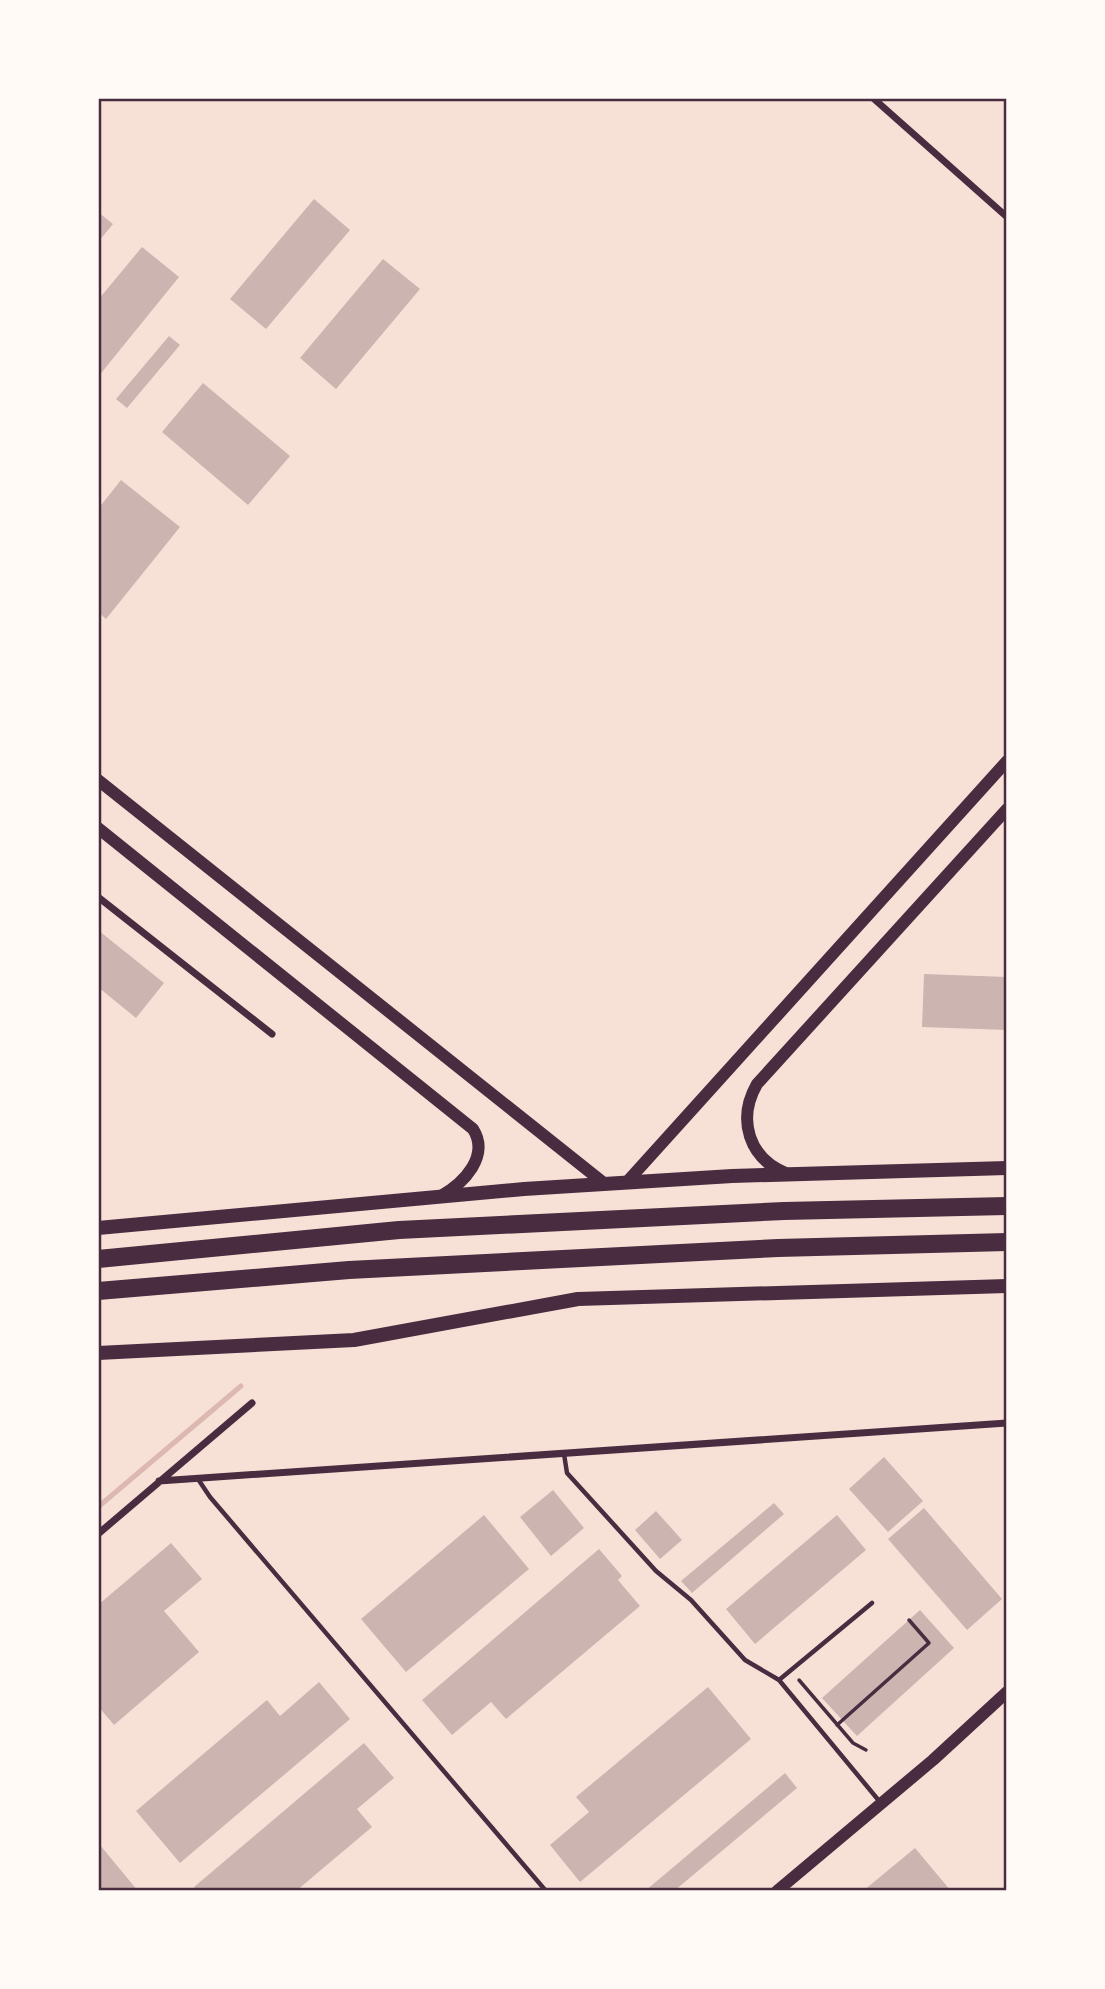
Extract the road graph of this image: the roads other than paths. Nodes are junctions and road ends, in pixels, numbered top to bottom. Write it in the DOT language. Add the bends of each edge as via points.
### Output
graph roads {
  1 [pos="873,98"];
  2 [pos="1007,217"];
  3 [pos="1007,761"];
  4 [pos="98,780"];
  5 [pos="1007,809"];
  6 [pos="98,828"];
  7 [pos="98,897"];
  8 [pos="272,1034"];
  9 [pos="1007,1168"];
  10 [pos="788,1174"];
  11 [pos="626,1182"];
  12 [pos="605,1184"];
  13 [pos="441,1196"];
  14 [pos="1007,1206"];
  15 [pos="98,1228"];
  16 [pos="1007,1242"];
  17 [pos="98,1259"];
  18 [pos="1007,1286"];
  19 [pos="98,1291"];
  20 [pos="98,1353"];
  21 [pos="252,1403"];
  22 [pos="1007,1423"];
  23 [pos="564,1454"];
  24 [pos="198,1479"];
  25 [pos="159,1482"];
  26 [pos="98,1534"];
  27 [pos="872,1603"];
  28 [pos="779,1680"];
  29 [pos="1007,1692"];
  30 [pos="881,1803"];
  31 [pos="546,1891"];
  32 [pos="778,1891"];
  1 -- 2 [label="street"];
  3 -- 11 [label="street"];
  4 -- 12 [label="street"];
  5 -- 10 [label="street" via="757,1084 747,1107 747,1129 767,1162"];
  6 -- 13 [label="street" via="473,1129 479,1143 476,1161 456,1186"];
  7 -- 8 [label="street"];
  9 -- 10 [label="main road"];
  10 -- 11 [label="main road"];
  11 -- 12 [label="main road"];
  12 -- 13 [label="main road"];
  13 -- 15 [label="main road"];
  14 -- 17 [label="highway" via="784,1211 399,1230"];
  16 -- 19 [label="highway" via="778,1248 349,1270"];
  18 -- 20 [label="main road" via="578,1299 354,1340"];
  21 -- 25 [label="street"];
  22 -- 23 [label="street"];
  23 -- 24 [label="street"];
  23 -- 28 [label="lane" via="567,1473 656,1571 691,1600 745,1660"];
  24 -- 25 [label="street"];
  24 -- 31 [label="lane"];
  25 -- 26 [label="street"];
  27 -- 28 [label="lane"];
  28 -- 30 [label="lane"];
  29 -- 30 [label="street"];
  30 -- 32 [label="street"];
}
